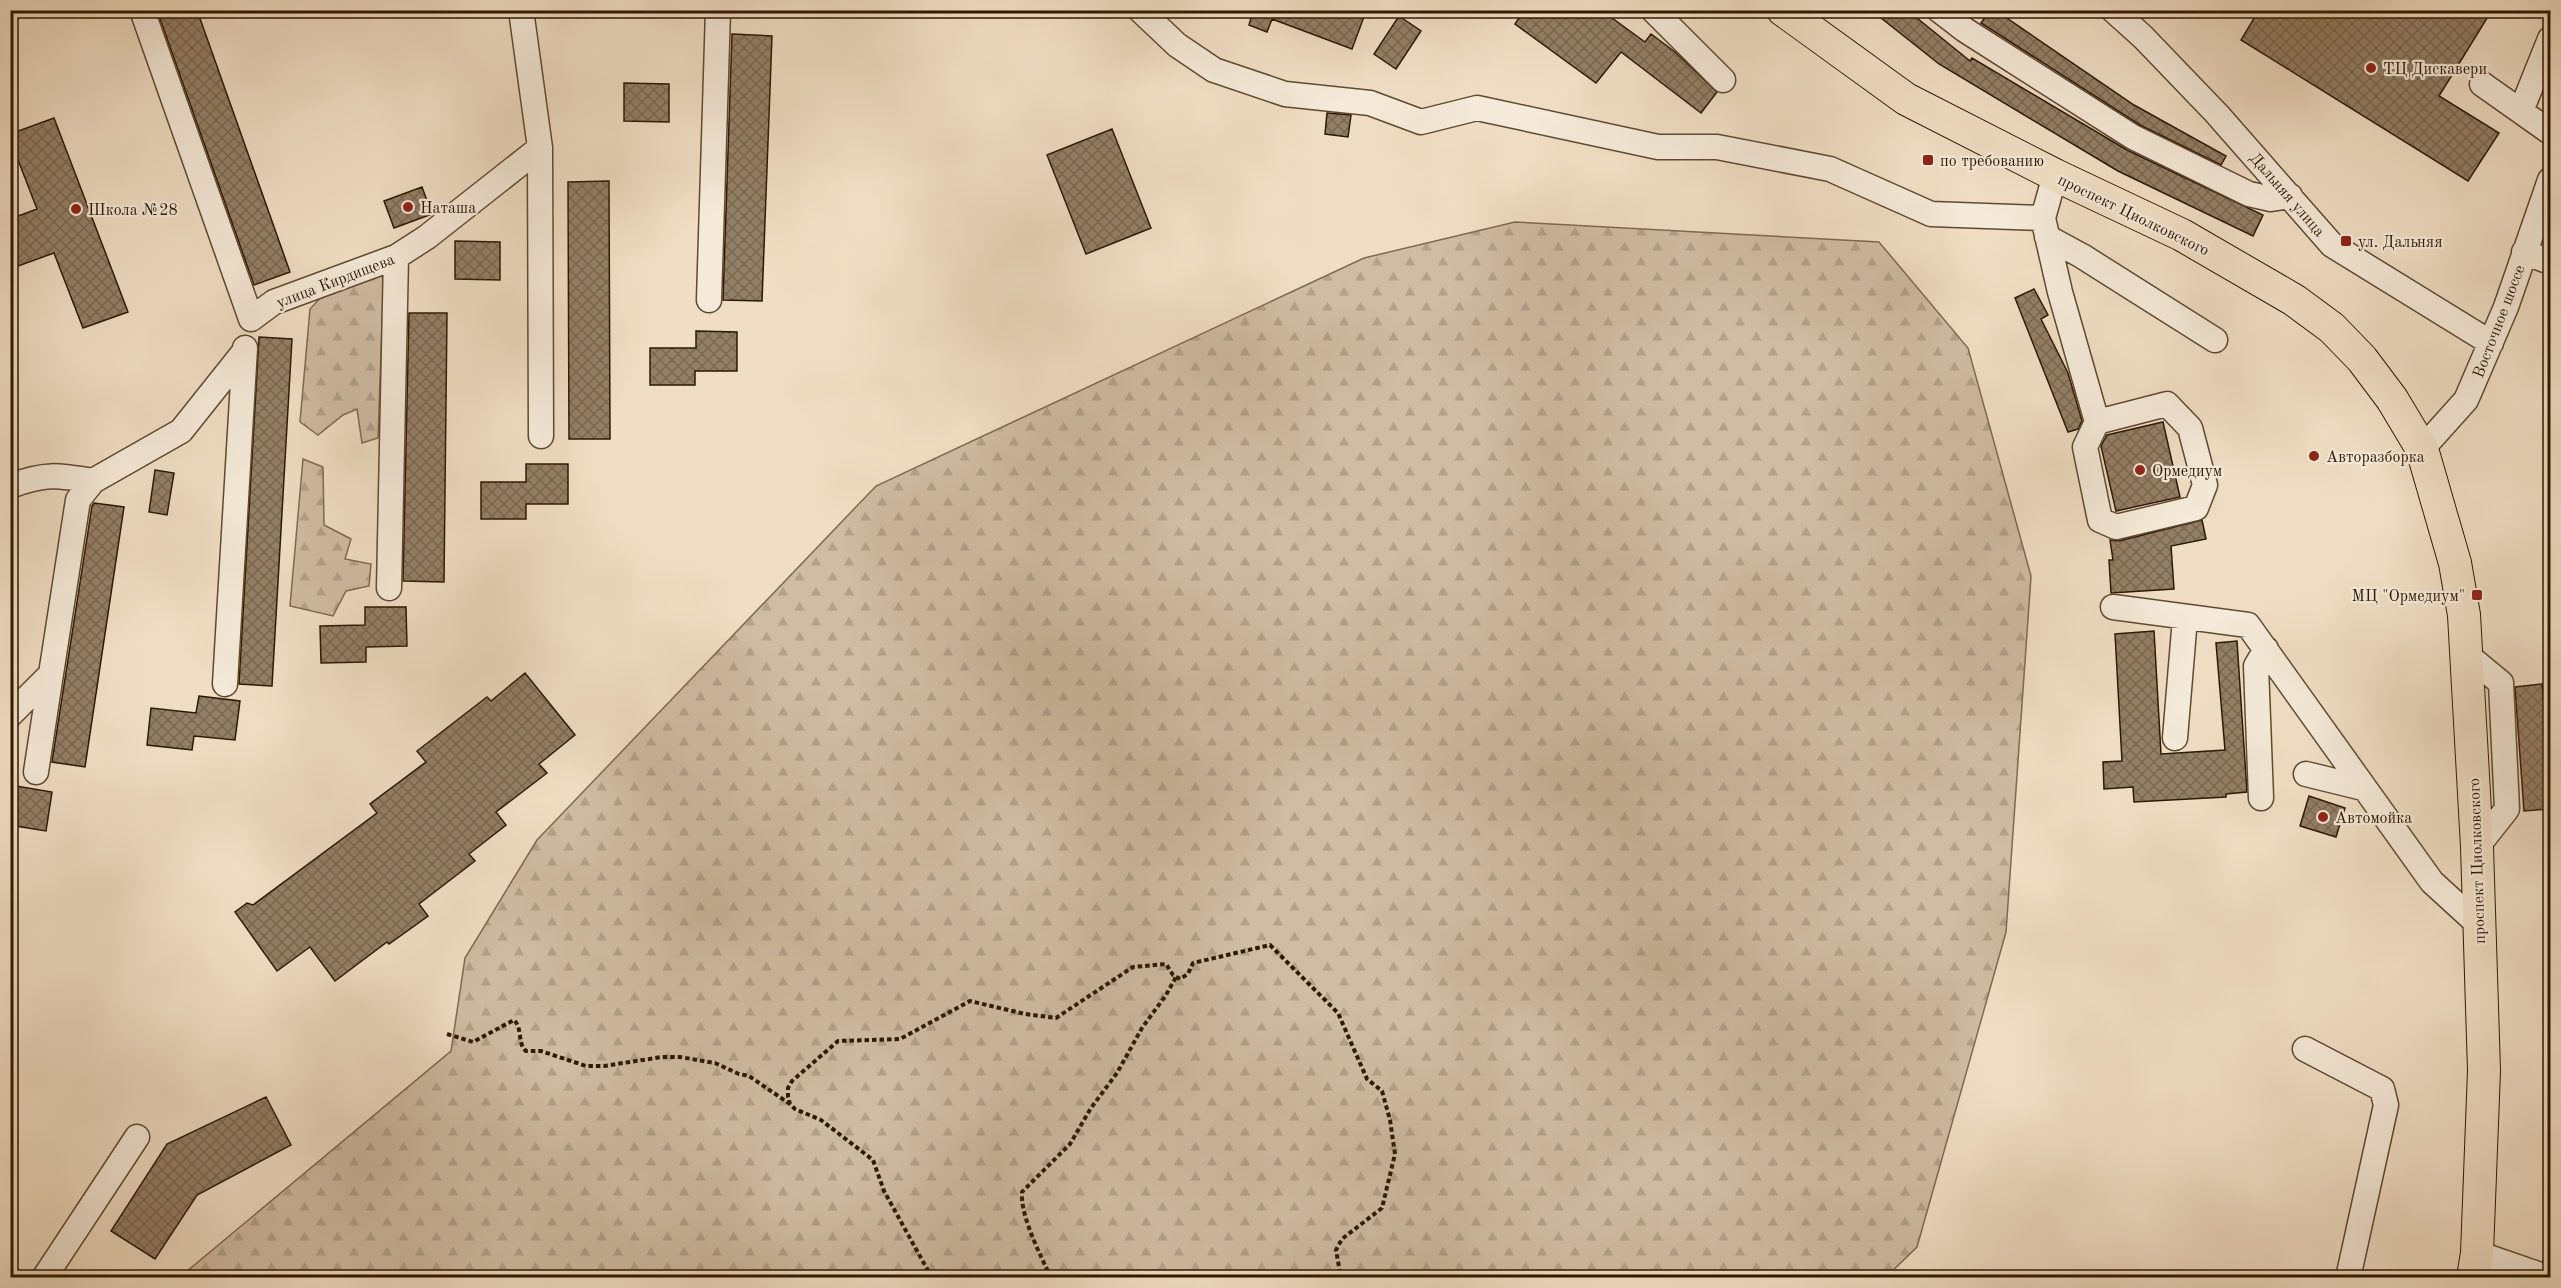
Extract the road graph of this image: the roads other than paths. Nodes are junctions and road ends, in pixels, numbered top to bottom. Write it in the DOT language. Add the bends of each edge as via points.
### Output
graph roads {
  1 [pos="141,10"];
  2 [pos="521,10"];
  3 [pos="718,10"];
  4 [pos="1140,10"];
  5 [pos="1653,10"];
  6 [pos="1783,10"];
  7 [pos="1939,10"];
  8 [pos="2113,10"];
  9 [pos="2550,39"];
  10 [pos="1723,80"];
  11 [pos="2482,84"];
  12 [pos="2521,111"];
  13 [pos="2550,132"];
  14 [pos="540,148"];
  15 [pos="2055,175"];
  16 [pos="2550,180"];
  17 [pos="2290,196"];
  18 [pos="2045,227"];
  19 [pos="2524,252"];
  20 [pos="396,258"];
  21 [pos="2550,261"];
  22 [pos="709,300"];
  23 [pos="251,319"];
  24 [pos="2215,340"];
  25 [pos="2491,343"];
  26 [pos="244,352"];
  27 [pos="2097,422"];
  28 [pos="541,436"];
  29 [pos="2422,449"];
  30 [pos="93,481"];
  31 [pos="10,486"];
  32 [pos="389,588"];
  33 [pos="2113,607"];
  34 [pos="2186,618"];
  35 [pos="2266,649"];
  36 [pos="51,674"];
  37 [pos="225,684"];
  38 [pos="10,715"];
  39 [pos="2175,738"];
  40 [pos="36,772"];
  41 [pos="2306,774"];
  42 [pos="2363,788"];
  43 [pos="2261,798"];
  44 [pos="2478,924"];
  45 [pos="2305,1049"];
  46 [pos="137,1137"];
  47 [pos="2475,1265"];
  48 [pos="44,1278"];
  49 [pos="2348,1278"];
  50 [pos="2549,1278"];
  1 -- 23 [label="street"];
  2 -- 14 [label="street"];
  3 -- 22 [label="street"];
  4 -- 18 [label="street" via="1177,45 1214,70 1285,94 1370,103 1421,122 1477,108 1658,147 1717,147 1830,169 1931,214"];
  5 -- 10 [label="street"];
  6 -- 15 [label="main road, проспект Циолковского" via="1906,99"];
  7 -- 17 [label="street" via="2133,137 2248,194 2271,199"];
  8 -- 17 [label="street, Дальняя улица" via="2217,114"];
  9 -- 12 [label="street"];
  11 -- 12 [label="street"];
  12 -- 13 [label="street"];
  14 -- 20 [label="street, улица Кирдищева"];
  14 -- 28 [label="street"];
  15 -- 18 [label="street"];
  15 -- 29 [label="main road, проспект Циолковского" via="2182,235 2271,285 2332,328 2392,399"];
  16 -- 19 [label="street, Восточное шоссе"];
  17 -- 25 [label="street, Дальняя улица" via="2332,245"];
  18 -- 24 [label="street" via="2082,256"];
  18 -- 27 [label="street"];
  19 -- 21 [label="street"];
  19 -- 25 [label="street, Восточное шоссе"];
  20 -- 23 [label="street, улица Кирдищева" via="274,302"];
  20 -- 32 [label="street"];
  23 -- 26 [label="street"];
  25 -- 29 [label="street, Восточное шоссе" via="2466,400"];
  26 -- 30 [label="street" via="181,431"];
  26 -- 37 [label="street"];
  27 -- 27 [label="street" via="2085,447 2100,520 2116,527 2196,508 2205,485 2190,428 2167,404"];
  29 -- 44 [label="main road, проспект Циолковского" via="2455,563 2464,615"];
  30 -- 31 [label="street" via="36,476"];
  30 -- 36 [label="street" via="78,500"];
  33 -- 34 [label="street"];
  34 -- 35 [label="street" via="2248,625"];
  34 -- 39 [label="street"];
  35 -- 42 [label="street"];
  35 -- 43 [label="street" via="2256,666"];
  36 -- 38 [label="street"];
  36 -- 40 [label="street"];
  41 -- 42 [label="street"];
  42 -- 44 [label="street" via="2432,882"];
  44 -- 47 [label="main road, проспект Циолковского" via="2484,1071"];
  45 -- 49 [label="street" via="2382,1089 2386,1105"];
  46 -- 48 [label="street"];
  47 -- 50 [label="street"];
}
